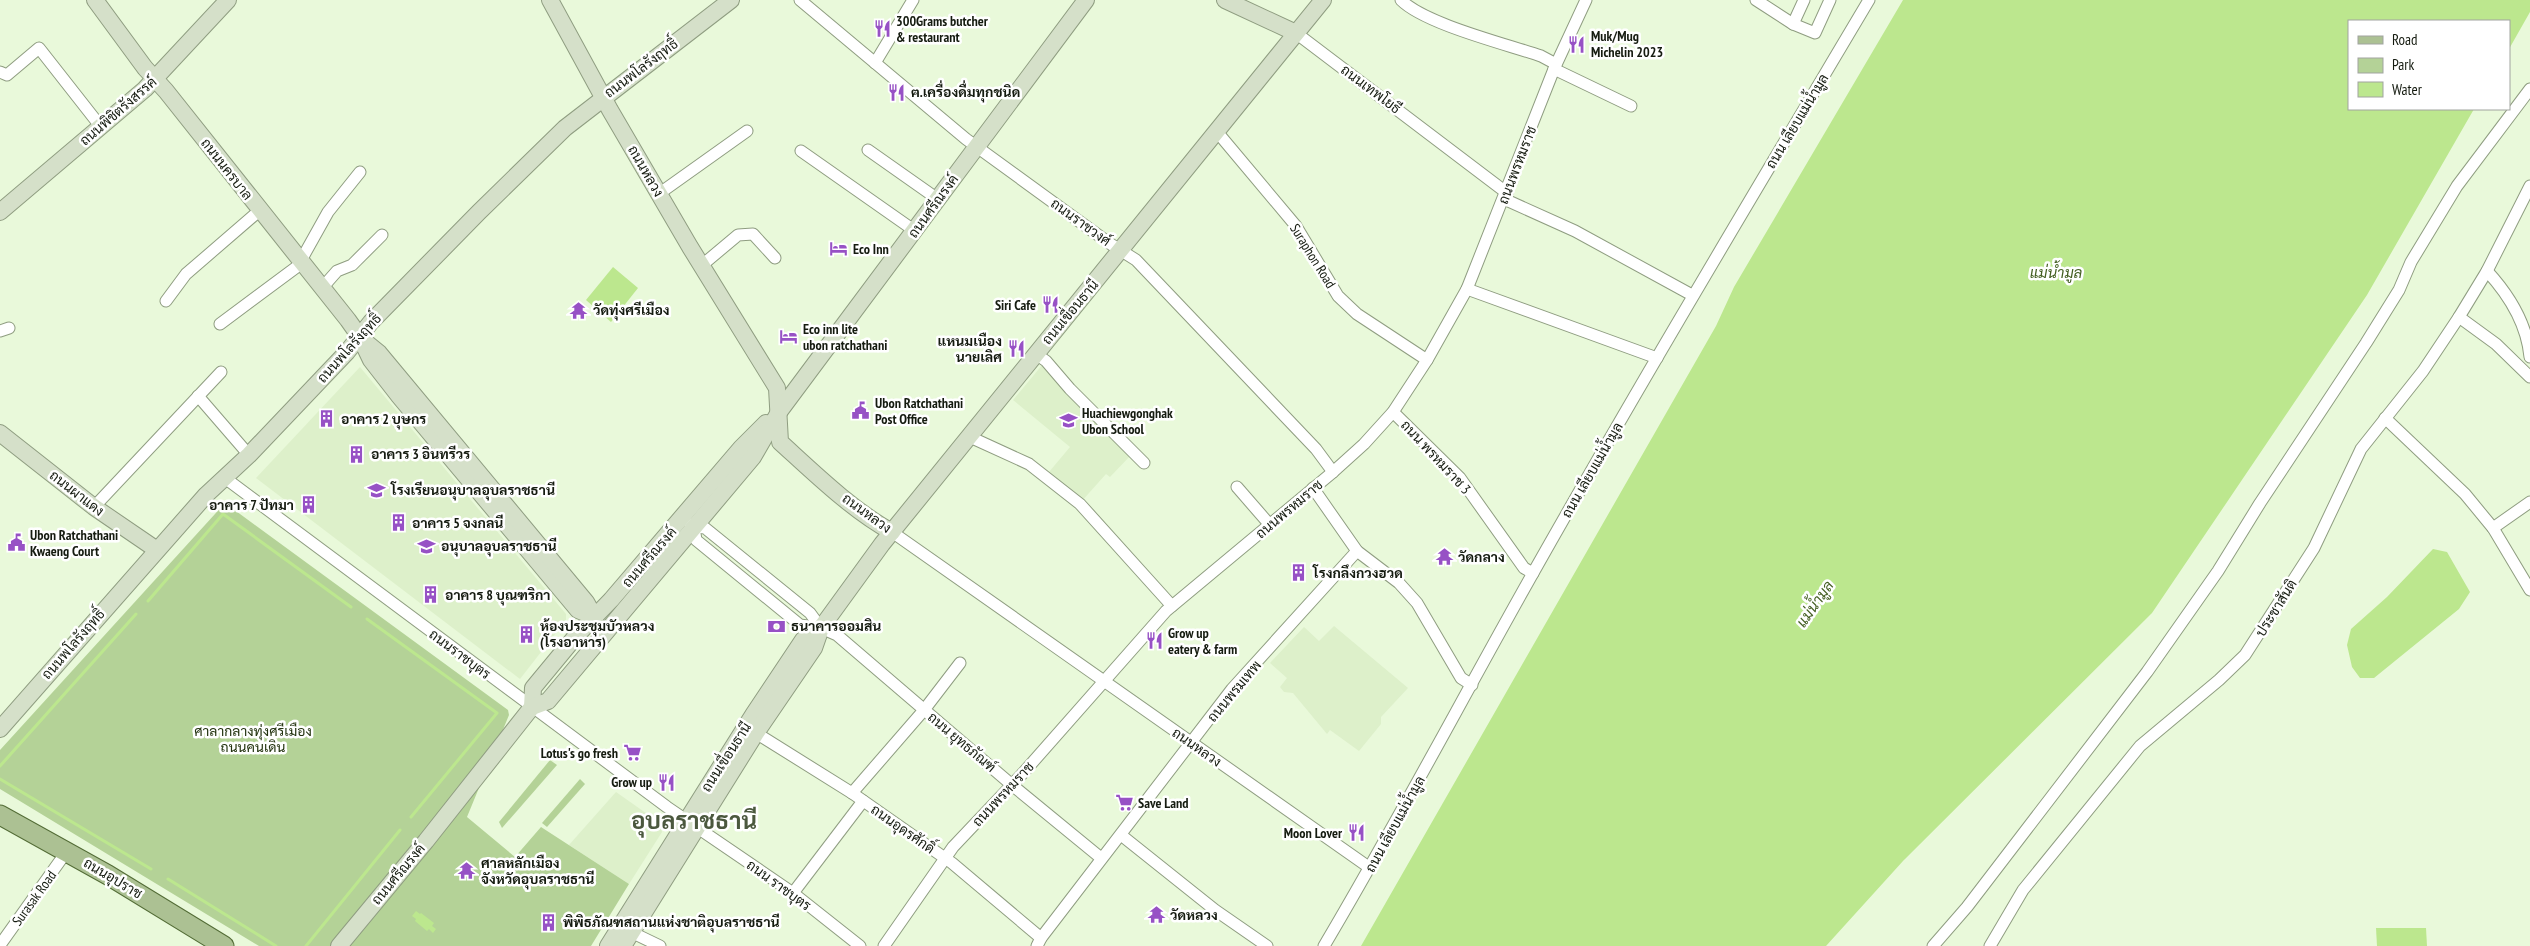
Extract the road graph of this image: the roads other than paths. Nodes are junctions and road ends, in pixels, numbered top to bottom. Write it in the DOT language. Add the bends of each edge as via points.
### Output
graph roads {
  1 [pos="95,0"];
  2 [pos="228,0"];
  3 [pos="550,0"];
  4 [pos="730,0"];
  5 [pos="800,0"];
  6 [pos="912,0"];
  7 [pos="1086,0"];
  8 [pos="1225,0"];
  9 [pos="1323,0"];
  10 [pos="1401,0"];
  11 [pos="1586,0"];
  12 [pos="1756,0"];
  13 [pos="1804,0"];
  14 [pos="1830,0"];
  15 [pos="1870,0"];
  16 [pos="1793,24"];
  17 [pos="1296,34"];
  18 [pos="875,63"];
  19 [pos="1555,67"];
  20 [pos="2,76"];
  21 [pos="155,79"];
  22 [pos="2530,89"];
  23 [pos="603,97"];
  24 [pos="1631,106"];
  25 [pos="101,127"];
  26 [pos="747,131"];
  27 [pos="1218,132"];
  28 [pos="977,147"];
  29 [pos="868,150"];
  30 [pos="801,151"];
  31 [pos="360,172"];
  32 [pos="2530,186"];
  33 [pos="660,193"];
  34 [pos="1506,196"];
  35 [pos="939,200"];
  36 [pos="2526,204"];
  37 [pos="259,211"];
  38 [pos="0,212"];
  39 [pos="915,231"];
  40 [pos="382,235"];
  41 [pos="1122,250"];
  42 [pos="775,258"];
  43 [pos="300,261"];
  44 [pos="701,266"];
  45 [pos="2488,271"];
  46 [pos="322,288"];
  47 [pos="1467,289"];
  48 [pos="1692,295"];
  49 [pos="166,301"];
  50 [pos="2459,317"];
  51 [pos="220,324"];
  52 [pos="360,336"];
  53 [pos="1036,354"];
  54 [pos="2530,357"];
  55 [pos="1657,358"];
  56 [pos="1427,360"];
  57 [pos="221,372"];
  58 [pos="2530,377"];
  59 [pos="198,396"];
  60 [pos="779,412"];
  61 [pos="1393,412"];
  62 [pos="2385,418"];
  63 [pos="0,433"];
  64 [pos="970,436"];
  65 [pos="249,455"];
  66 [pos="1144,463"];
  67 [pos="1333,472"];
  68 [pos="225,478"];
  69 [pos="1237,487"];
  70 [pos="1313,488"];
  71 [pos="2530,502"];
  72 [pos="94,507"];
  73 [pos="688,522"];
  74 [pos="1270,525"];
  75 [pos="2492,528"];
  76 [pos="892,532"];
  77 [pos="157,550"];
  78 [pos="1357,551"];
  79 [pos="1533,573"];
  80 [pos="2530,590"];
  81 [pos="1172,606"];
  82 [pos="595,617"];
  83 [pos="821,628"];
  84 [pos="608,629"];
  85 [pos="960,663"];
  86 [pos="1106,680"];
  87 [pos="1472,685"];
  88 [pos="532,708"];
  89 [pos="924,710"];
  90 [pos="0,729"];
  91 [pos="751,730"];
  92 [pos="1191,743"];
  93 [pos="1012,785"];
  94 [pos="852,793"];
  95 [pos="863,801"];
  96 [pos="0,815"];
  97 [pos="691,823"];
  98 [pos="1120,835"];
  99 [pos="67,851"];
  100 [pos="945,858"];
  101 [pos="1101,858"];
  102 [pos="1370,868"];
  103 [pos="793,893"];
  104 [pos="625,935"];
  105 [pos="1039,942"];
  106 [pos="0,944"];
  107 [pos="224,946"];
  108 [pos="339,946"];
  109 [pos="608,946"];
  110 [pos="660,946"];
  111 [pos="860,946"];
  112 [pos="884,946"];
  113 [pos="1267,946"];
  114 [pos="1324,946"];
  115 [pos="1934,946"];
  116 [pos="1990,946"];
  1 -- 21 [label="street, ถนนนครบาล"];
  2 -- 21 [label="street, ถนนพิชิตรังสรรค์"];
  3 -- 23 [label="street, ถนนหลวง"];
  4 -- 23 [label="street, ถนนพโลรังฤทธิ์"];
  5 -- 18 [label="street, ถนนราชวงศ์"];
  6 -- 18 [label="street"];
  7 -- 28 [label="street, ถนนศรีณรงค์"];
  8 -- 17 [label="street, ถนนเทพโยธี"];
  9 -- 17 [label="street, ถนนเขื่อนธานี"];
  10 -- 19 [label="street" via="1431,19 1541,56"];
  11 -- 19 [label="street, ถนนพรหมราช"];
  12 -- 16 [label="street"];
  13 -- 16 [label="street"];
  14 -- 16 [label="street" via="1815,33"];
  15 -- 48 [label="street, ถนน เลียบแม่น้ำมูล"];
  17 -- 27 [label="street, ถนนเขื่อนธานี"];
  17 -- 34 [label="street, ถนนเทพโยธี"];
  18 -- 28 [label="street, ถนนราชวงศ์"];
  19 -- 24 [label="street"];
  19 -- 34 [label="street, ถนนพรหมราช"];
  20 -- 25 [label="street" via="39,48"];
  21 -- 25 [label="street, ถนนพิชิตรังสรรค์"];
  21 -- 37 [label="street, ถนนนครบาล"];
  22 -- 115 [label="street" via="2457,186 2366,344 2301,438 2203,593 2147,672"];
  23 -- 33 [label="street, ถนนหลวง"];
  23 -- 52 [label="street, ถนนพโลรังฤทธิ์" via="565,128 479,212"];
  25 -- 38 [label="street, ถนนพิชิตรังสรรค์"];
  26 -- 33 [label="street"];
  27 -- 41 [label="street, ถนนเขื่อนธานี"];
  27 -- 56 [label="street, Suraphon Road" via="1296,226 1338,296 1357,314"];
  28 -- 35 [label="street, ถนนศรีณรงค์"];
  28 -- 41 [label="street, ถนนราชวงศ์"];
  29 -- 35 [label="street"];
  30 -- 39 [label="street"];
  31 -- 43 [label="street" via="328,212"];
  32 -- 36 [label="street, ประชาสันติ"];
  33 -- 44 [label="street, ถนนหลวง"];
  34 -- 47 [label="street, ถนนพรหมราช"];
  34 -- 48 [label="street, ถนนเทพโยธี"];
  35 -- 39 [label="street, ถนนศรีณรงค์"];
  36 -- 45 [label="street, ประชาสันติ"];
  37 -- 43 [label="street, ถนนนครบาล"];
  37 -- 49 [label="street" via="186,274"];
  39 -- 60 [label="street, ถนนศรีณรงค์"];
  40 -- 46 [label="street" via="352,265 337,271"];
  41 -- 53 [label="street, ถนนเขื่อนธานี"];
  41 -- 67 [label="street, ถนนราชวงศ์" via="1136,260 1316,449"];
  42 -- 44 [label="street" via="752,234 738,235"];
  43 -- 46 [label="street, ถนนนครบาล"];
  43 -- 51 [label="street"];
  44 -- 60 [label="street, ถนนหลวง" via="777,388"];
  45 -- 50 [label="street, ประชาสันติ"];
  45 -- 54 [label="street" via="2517,310"];
  46 -- 52 [label="street, ถนนนครบาล"];
  47 -- 55 [label="street"];
  47 -- 56 [label="street, ถนนพรหมราช"];
  48 -- 55 [label="street, ถนน เลียบแม่น้ำมูล"];
  50 -- 58 [label="street" via="2496,344"];
  50 -- 62 [label="street, ประชาสันติ" via="2423,371"];
  52 -- 65 [label="street, ถนนพโลรังฤทธิ์"];
  52 -- 82 [label="street, ถนนนครบาล" via="379,353 462,463 586,602"];
  53 -- 64 [label="street, ถนนเขื่อนธานี"];
  53 -- 66 [label="street"];
  55 -- 79 [label="street, ถนน เลียบแม่น้ำมูล"];
  56 -- 61 [label="street, ถนนพรหมราช"];
  57 -- 59 [label="street"];
  59 -- 65 [label="street"];
  59 -- 72 [label="street"];
  60 -- 73 [label="street, ถนนศรีณรงค์" via="741,448"];
  60 -- 76 [label="street, ถนนหลวง" via="780,442 879,525"];
  61 -- 67 [label="street, ถนนพรหมราช"];
  61 -- 79 [label="street, ถนน พรหมราช 3" via="1460,478 1524,568"];
  62 -- 75 [label="street" via="2465,494"];
  62 -- 116 [label="street, ประชาสันติ" via="2361,449 2314,548 2245,655 2140,746 2022,890"];
  63 -- 72 [label="street, ถนนผาแดง"];
  64 -- 76 [label="street, ถนนเขื่อนธานี"];
  64 -- 81 [label="street" via="1029,464 1080,504"];
  65 -- 68 [label="street, ถนนพโลรังฤทธิ์"];
  67 -- 70 [label="street, ถนนพรหมราช"];
  68 -- 77 [label="street, ถนนพโลรังฤทธิ์"];
  68 -- 88 [label="street, ถนนราชบุตร"];
  69 -- 74 [label="street"];
  70 -- 74 [label="street, ถนนพรหมราช"];
  70 -- 78 [label="street"];
  71 -- 75 [label="street"];
  72 -- 77 [label="street, ถนนผาแดง"];
  73 -- 82 [label="street, ถนนศรีณรงค์"];
  73 -- 83 [label="street" via="713,534 807,610"];
  73 -- 83 [label="street" via="696,540 800,625"];
  73 -- 84 [label="street, ถนนศรีณรงค์"];
  74 -- 81 [label="street, ถนนพรหมราช"];
  75 -- 80 [label="street"];
  76 -- 83 [label="street, ถนนเขื่อนธานี"];
  76 -- 86 [label="street, ถนนหลวง"];
  77 -- 90 [label="street, ถนนพโลรังฤทธิ์"];
  78 -- 87 [label="street" via="1399,583 1417,603 1461,678"];
  78 -- 92 [label="street, ถนนพรมเทพ" via="1232,689"];
  79 -- 87 [label="street, ถนน เลียบแม่น้ำมูล"];
  81 -- 86 [label="street, ถนนพรหมราช" via="1145,632"];
  82 -- 84 [label="street, ถนนนครบาล"];
  82 -- 88 [label="street, ถนนศรีณรงค์" via="533,688"];
  83 -- 89 [label="street, ถนน ยุทธภัณฑ์" via="837,635"];
  83 -- 91 [label="street, ถนนเขื่อนธานี" via="804,640"];
  84 -- 88 [label="street, ถนนศรีณรงค์" via="548,701"];
  85 -- 89 [label="street"];
  86 -- 92 [label="street, ถนนหลวง"];
  86 -- 93 [label="street, ถนนพรหมราช"];
  87 -- 102 [label="street, ถนน เลียบแม่น้ำมูล"];
  88 -- 97 [label="street, ถนนราชบุตร"];
  88 -- 108 [label="street, ถนนศรีณรงค์"];
  89 -- 93 [label="street, ถนน ยุทธภัณฑ์"];
  89 -- 94 [label="street"];
  91 -- 94 [label="street, ถนนอุดรศักดิ์"];
  91 -- 97 [label="street, ถนนเขื่อนธานี"];
  92 -- 98 [label="street, ถนนพรมเทพ"];
  92 -- 102 [label="street, ถนนหลวง"];
  93 -- 100 [label="street, ถนนพรหมราช"];
  93 -- 101 [label="street, ถนน ยุทธภัณฑ์"];
  94 -- 95 [label="street, ถนนอุดรศักดิ์"];
  95 -- 100 [label="street, ถนนอุดรศักดิ์"];
  95 -- 103 [label="street"];
  96 -- 99 [label="main road, ถนนอุปราช"];
  97 -- 103 [label="street, ถนน ราชบุตร"];
  97 -- 104 [label="street, ถนนเขื่อนธานี"];
  98 -- 101 [label="street, ถนนพรมเทพ"];
  98 -- 113 [label="street" via="1215,910"];
  99 -- 106 [label="street, Surasak Road"];
  99 -- 107 [label="main road, ถนนอุปราช"];
  100 -- 105 [label="street, ถนนอุดรศักดิ์"];
  100 -- 112 [label="street, ถนนพรหมราช"];
  101 -- 105 [label="street, ถนนพรมเทพ"];
  102 -- 114 [label="street, ถนน เลียบแม่น้ำมูล"];
  103 -- 111 [label="street, ถนน ราชบุตร"];
  104 -- 109 [label="street, ถนนเขื่อนธานี"];
  104 -- 110 [label="street"];
}
